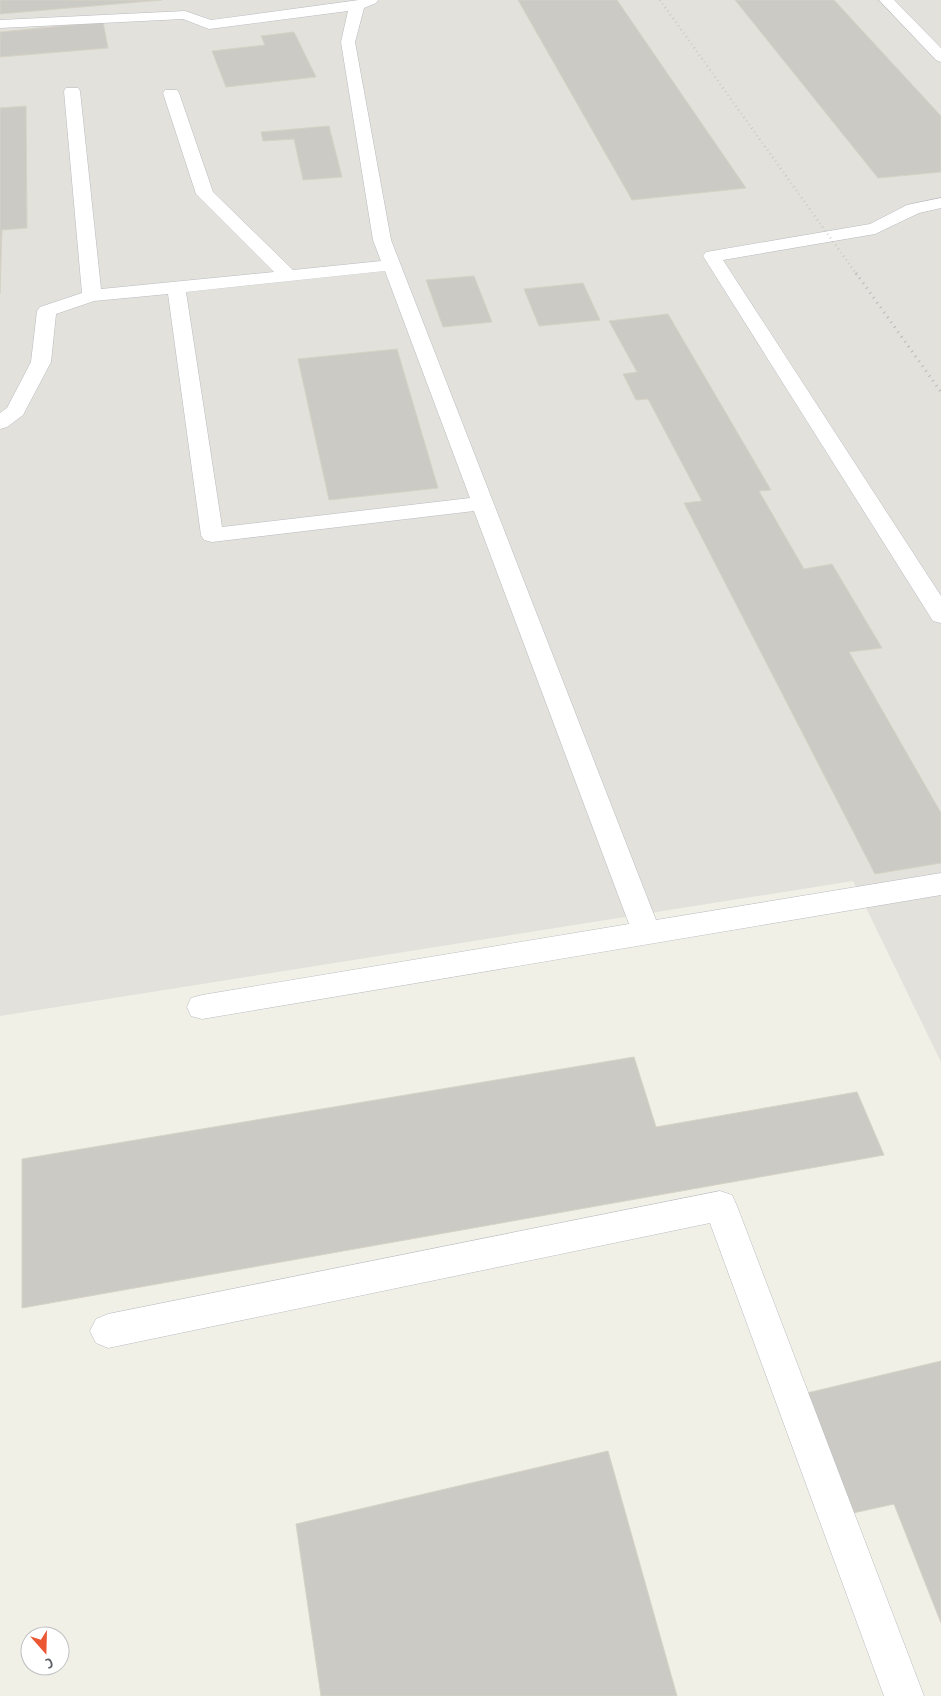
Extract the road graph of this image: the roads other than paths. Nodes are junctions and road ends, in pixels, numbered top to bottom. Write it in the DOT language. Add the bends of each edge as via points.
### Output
graph roads {
  1 [pos="886,0"];
  2 [pos="364,3"];
  3 [pos="0,24"];
  4 [pos="941,57"];
  5 [pos="72,91"];
  6 [pos="171,93"];
  7 [pos="941,203"];
  8 [pos="392,265"];
  9 [pos="289,276"];
  10 [pos="176,287"];
  11 [pos="92,296"];
  12 [pos="0,423"];
  13 [pos="482,503"];
  14 [pos="941,615"];
  15 [pos="941,884"];
  16 [pos="647,934"];
  17 [pos="202,1008"];
  18 [pos="108,1331"];
  19 [pos="904,1696"];
  1 -- 4 [label="lane"];
  2 -- 3 [label="lane" via="209,24 185,15"];
  2 -- 8 [label="lane" via="348,42 382,240"];
  5 -- 11 [label="lane"];
  6 -- 9 [label="lane" via="205,194"];
  7 -- 14 [label="lane" via="913,209 875,229 712,256"];
  8 -- 9 [label="lane"];
  8 -- 13 [label="lane"];
  9 -- 10 [label="lane"];
  10 -- 11 [label="lane"];
  10 -- 13 [label="lane" via="212,535"];
  11 -- 12 [label="lane" via="47,311 41,362 16,411"];
  13 -- 16 [label="lane"];
  15 -- 16 [label="lane"];
  16 -- 17 [label="lane"];
  18 -- 19 [label="lane" via="720,1206"];
}
